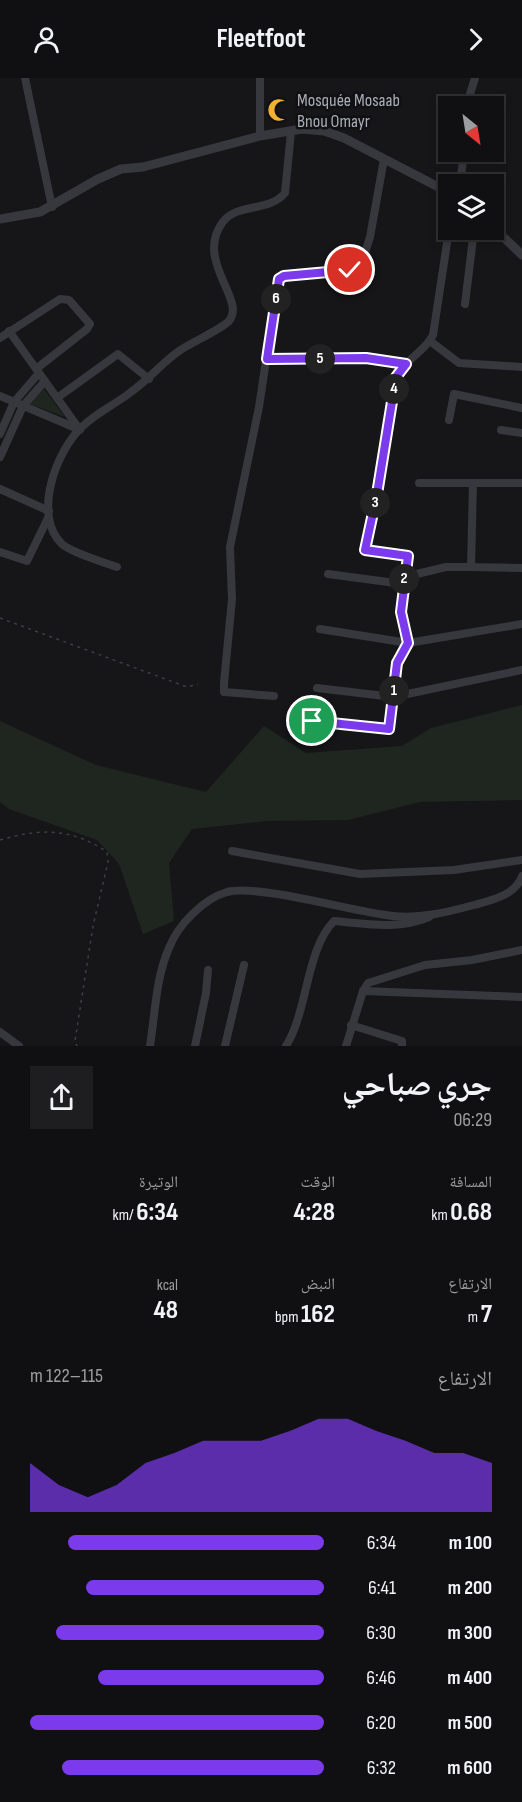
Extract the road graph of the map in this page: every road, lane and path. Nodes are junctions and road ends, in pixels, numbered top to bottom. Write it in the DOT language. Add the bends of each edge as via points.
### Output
graph roads {
  1 [pos="25,78"];
  2 [pos="260,78"];
  3 [pos="475,78"];
  4 [pos="470,96"];
  5 [pos="291,132"];
  6 [pos="260,136"];
  7 [pos="384,159"];
  8 [pos="438,187"];
  9 [pos="52,207"];
  10 [pos="0,219"];
  11 [pos="504,238"];
  12 [pos="448,240"];
  13 [pos="473,240"];
  14 [pos="522,255"];
  15 [pos="465,304"];
  16 [pos="9,331"];
  17 [pos="0,338"];
  18 [pos="430,340"];
  19 [pos="267,359"];
  20 [pos="406,364"];
  21 [pos="522,367"];
  22 [pos="38,371"];
  23 [pos="149,379"];
  24 [pos="45,381"];
  25 [pos="0,396"];
  26 [pos="57,398"];
  27 [pos="14,402"];
  28 [pos="23,406"];
  29 [pos="522,408"];
  30 [pos="449,420"];
  31 [pos="80,429"];
  32 [pos="501,430"];
  33 [pos="522,433"];
  34 [pos="0,434"];
  35 [pos="0,457"];
  36 [pos="419,483"];
  37 [pos="472,483"];
  38 [pos="522,483"];
  39 [pos="0,489"];
  40 [pos="48,514"];
  41 [pos="0,552"];
  42 [pos="117,567"];
  43 [pos="471,567"];
  44 [pos="521,567"];
  45 [pos="328,574"];
  46 [pos="404,581"];
  47 [pos="0,618"];
  48 [pos="522,624"];
  49 [pos="320,629"];
  50 [pos="408,643"];
  51 [pos="522,670"];
  52 [pos="198,684"];
  53 [pos="317,688"];
  54 [pos="274,696"];
  55 [pos="393,697"];
  56 [pos="312,721"];
  57 [pos="0,840"];
  58 [pos="232,851"];
  59 [pos="522,860"];
  60 [pos="522,876"];
  61 [pos="433,915"];
  62 [pos="522,950"];
  63 [pos="244,965"];
  64 [pos="208,970"];
  65 [pos="363,991"];
  66 [pos="522,996"];
  67 [pos="351,1025"];
  68 [pos="0,1032"];
  69 [pos="19,1046"];
  70 [pos="77,1046"];
  71 [pos="150,1046"];
  72 [pos="195,1046"];
  73 [pos="225,1046"];
  74 [pos="286,1046"];
  75 [pos="346,1046"];
  76 [pos="402,1046"];
  1 -- 9 [label="street"];
  2 -- 6 [label="street"];
  3 -- 4 [label="street"];
  5 -- 6 [label="street"];
  5 -- 7 [label="street" via="309,128 324,131"];
  5 -- 23 [label="street" via="285,193 271,204 231,214 221,225 214,243 216,268 233,304 232,317 224,327 178,352"];
  6 -- 9 [label="street" via="108,174"];
  7 -- 8 [label="street"];
  7 -- 19 [label="street" via="362,263 350,270 279,279"];
  9 -- 10 [label="street"];
  11 -- 14 [label="street"];
  12 -- 18 [label="street"];
  13 -- 15 [label="street"];
  16 -- 17 [label="street"];
  16 -- 22 [label="street"];
  16 -- 22 [label="street" via="60,300 69,300 90,324"];
  18 -- 20 [label="street"];
  18 -- 21 [label="street" via="459,363"];
  19 -- 20 [label="street" via="366,358"];
  19 -- 54 [label="street" via="230,547 232,599 224,693"];
  20 -- 46 [label="street" via="396,377 365,550 408,556"];
  22 -- 24 [label="street"];
  22 -- 27 [label="street"];
  23 -- 26 [label="street" via="118,354"];
  23 -- 31 [label="street"];
  24 -- 26 [label="street"];
  24 -- 28 [label="street"];
  25 -- 27 [label="street"];
  26 -- 31 [label="street"];
  27 -- 28 [label="street"];
  27 -- 34 [label="street"];
  28 -- 31 [label="street"];
  28 -- 35 [label="street"];
  29 -- 30 [label="street" via="454,394"];
  31 -- 40 [label="street" via="56,468 46,503"];
  32 -- 33 [label="street"];
  36 -- 37 [label="street"];
  37 -- 38 [label="street"];
  37 -- 43 [label="street"];
  39 -- 40 [label="street"];
  40 -- 41 [label="street" via="27,561"];
  40 -- 42 [label="street" via="63,545"];
  43 -- 44 [label="street"];
  43 -- 46 [label="street" via="446,567"];
  45 -- 46 [label="street"];
  46 -- 50 [label="street" via="401,612"];
  47 -- 52 [label="path" via="187,687"];
  48 -- 50 [label="street"];
  49 -- 50 [label="street"];
  50 -- 55 [label="street" via="397,663"];
  51 -- 55 [label="street"];
  53 -- 55 [label="street"];
  55 -- 56 [label="street" via="389,729"];
  57 -- 70 [label="path" via="43,831 66,832 89,839 107,852"];
  58 -- 59 [label="street" via="360,874 453,870"];
  60 -- 61 [label="street" via="515,888 501,897"];
  61 -- 71 [label="street" via="395,917 253,891 218,896 199,907 169,946"];
  61 -- 74 [label="street" via="393,927 334,921 321,944 297,1026"];
  62 -- 65 [label="street" via="425,965 368,983"];
  63 -- 73 [label="street"];
  64 -- 72 [label="street"];
  65 -- 66 [label="street"];
  65 -- 67 [label="street"];
  67 -- 75 [label="street"];
  67 -- 76 [label="street" via="402,1041"];
  68 -- 69 [label="street"];
}
